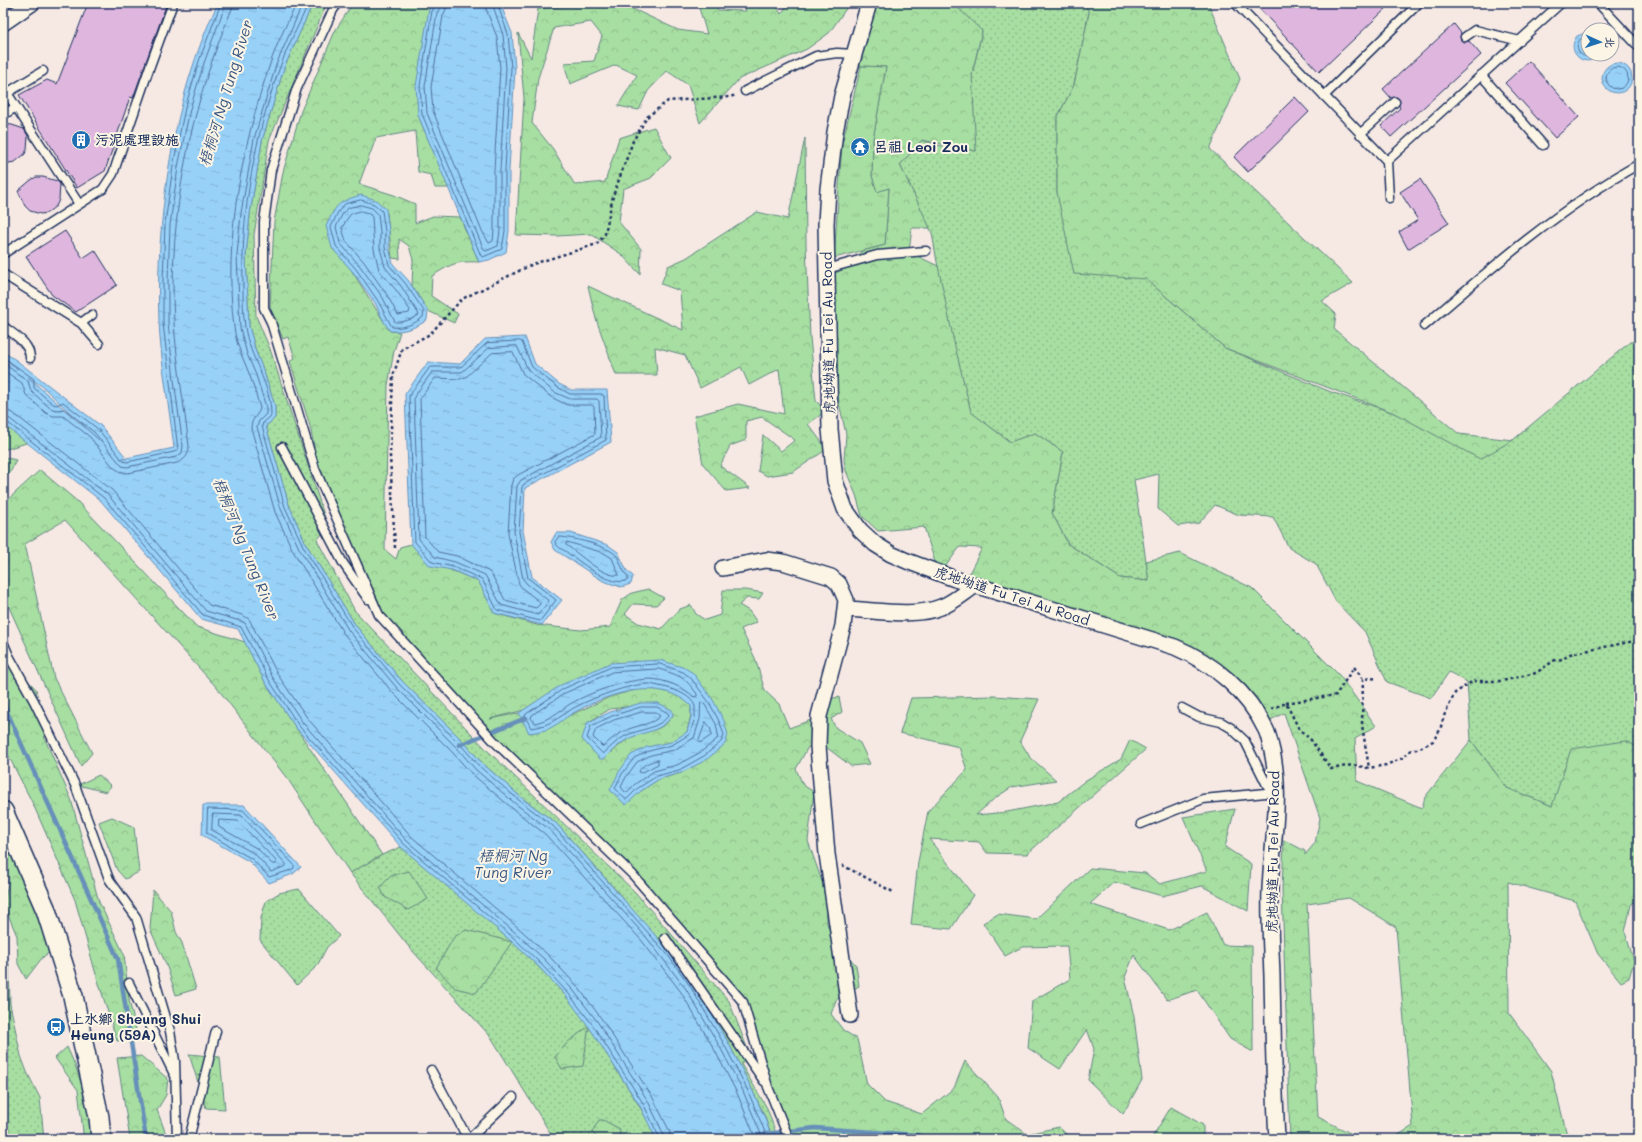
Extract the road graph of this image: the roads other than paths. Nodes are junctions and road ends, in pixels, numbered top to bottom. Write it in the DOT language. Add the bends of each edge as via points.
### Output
graph roads {
  1 [pos="32,3"];
  2 [pos="174,3"];
  3 [pos="338,3"];
  4 [pos="869,3"];
  5 [pos="1236,3"];
  6 [pos="1419,3"];
  7 [pos="1561,3"];
  8 [pos="1598,3"];
  9 [pos="3,23"];
  10 [pos="1465,38"];
  11 [pos="1520,41"];
  12 [pos="1639,47"];
  13 [pos="854,54"];
  14 [pos="43,71"];
  15 [pos="1481,75"];
  16 [pos="745,91"];
  17 [pos="1324,96"];
  18 [pos="1395,102"];
  19 [pos="16,107"];
  20 [pos="3,115"];
  21 [pos="1360,134"];
  22 [pos="1543,145"];
  23 [pos="1387,160"];
  24 [pos="1639,164"];
  25 [pos="1389,198"];
  26 [pos="80,204"];
  27 [pos="926,251"];
  28 [pos="3,254"];
  29 [pos="827,270"];
  30 [pos="3,274"];
  31 [pos="92,315"];
  32 [pos="81,323"];
  33 [pos="3,326"];
  34 [pos="1424,326"];
  35 [pos="99,344"];
  36 [pos="30,358"];
  37 [pos="282,447"];
  38 [pos="722,568"];
  39 [pos="976,585"];
  40 [pos="845,609"];
  41 [pos="378,613"];
  42 [pos="3,642"];
  43 [pos="1182,708"];
  44 [pos="1276,792"];
  45 [pos="3,811"];
  46 [pos="1141,824"];
  47 [pos="665,938"];
  48 [pos="129,983"];
  49 [pos="850,1015"];
  50 [pos="216,1031"];
  51 [pos="431,1070"];
  52 [pos="176,1078"];
  53 [pos="768,1087"];
  54 [pos="513,1096"];
  55 [pos="101,1139"];
  56 [pos="177,1139"];
  57 [pos="189,1139"];
  58 [pos="468,1139"];
  59 [pos="789,1139"];
  60 [pos="1277,1139"];
  1 -- 9 [label="street"];
  2 -- 26 [label="lane" via="113,174 103,189"];
  3 -- 41 [label="lane" via="297,88 271,170 264,222 264,308 271,322 315,470"];
  4 -- 13 [label="street, 虎地坳道 Fu Tei Au Road"];
  5 -- 17 [label="lane"];
  6 -- 17 [label="lane"];
  7 -- 11 [label="lane"];
  8 -- 12 [label="lane"];
  10 -- 11 [label="lane" via="1475,30"];
  11 -- 15 [label="lane"];
  13 -- 16 [label="lane" via="816,56"];
  13 -- 29 [label="street, 虎地坳道 Fu Tei Au Road" via="842,96 831,158 826,224"];
  14 -- 19 [label="lane" via="7,93"];
  15 -- 22 [label="lane"];
  15 -- 23 [label="lane"];
  17 -- 21 [label="lane"];
  18 -- 21 [label="lane"];
  19 -- 20 [label="lane"];
  19 -- 26 [label="lane"];
  21 -- 23 [label="lane"];
  23 -- 25 [label="lane"];
  24 -- 34 [label="lane" via="1553,219"];
  26 -- 28 [label="lane"];
  27 -- 29 [label="lane" via="877,255"];
  29 -- 39 [label="street, 虎地坳道 Fu Tei Au Road" via="832,456 835,481 845,509 860,530 890,554"];
  30 -- 32 [label="lane"];
  31 -- 32 [label="lane"];
  32 -- 35 [label="lane"];
  33 -- 36 [label="lane" via="27,346"];
  37 -- 41 [label="lane" via="343,563"];
  38 -- 40 [label="street" via="766,560 783,562 831,577 839,584 846,600"];
  39 -- 40 [label="street" via="943,607 928,611"];
  39 -- 44 [label="street, 虎地坳道 Fu Tei Au Road" via="1174,646 1203,661 1242,694 1257,714 1270,744 1275,765"];
  40 -- 49 [label="street" via="819,716 818,746 827,854"];
  41 -- 53 [label="lane" via="494,741 633,875 743,1002"];
  42 -- 52 [label="lane" via="75,785 109,879 136,917 170,1030"];
  43 -- 44 [label="lane" via="1199,717 1221,722 1232,728 1245,741 1267,784"];
  44 -- 46 [label="lane" via="1203,799"];
  44 -- 60 [label="street, 虎地坳道 Fu Tei Au Road" via="1270,889"];
  45 -- 55 [label="street" via="46,910 73,996 99,1117"];
  47 -- 53 [label="lane"];
  48 -- 52 [label="lane"];
  50 -- 57 [label="lane"];
  51 -- 58 [label="lane"];
  52 -- 56 [label="lane"];
  53 -- 59 [label="lane"];
  54 -- 58 [label="lane"];
}
